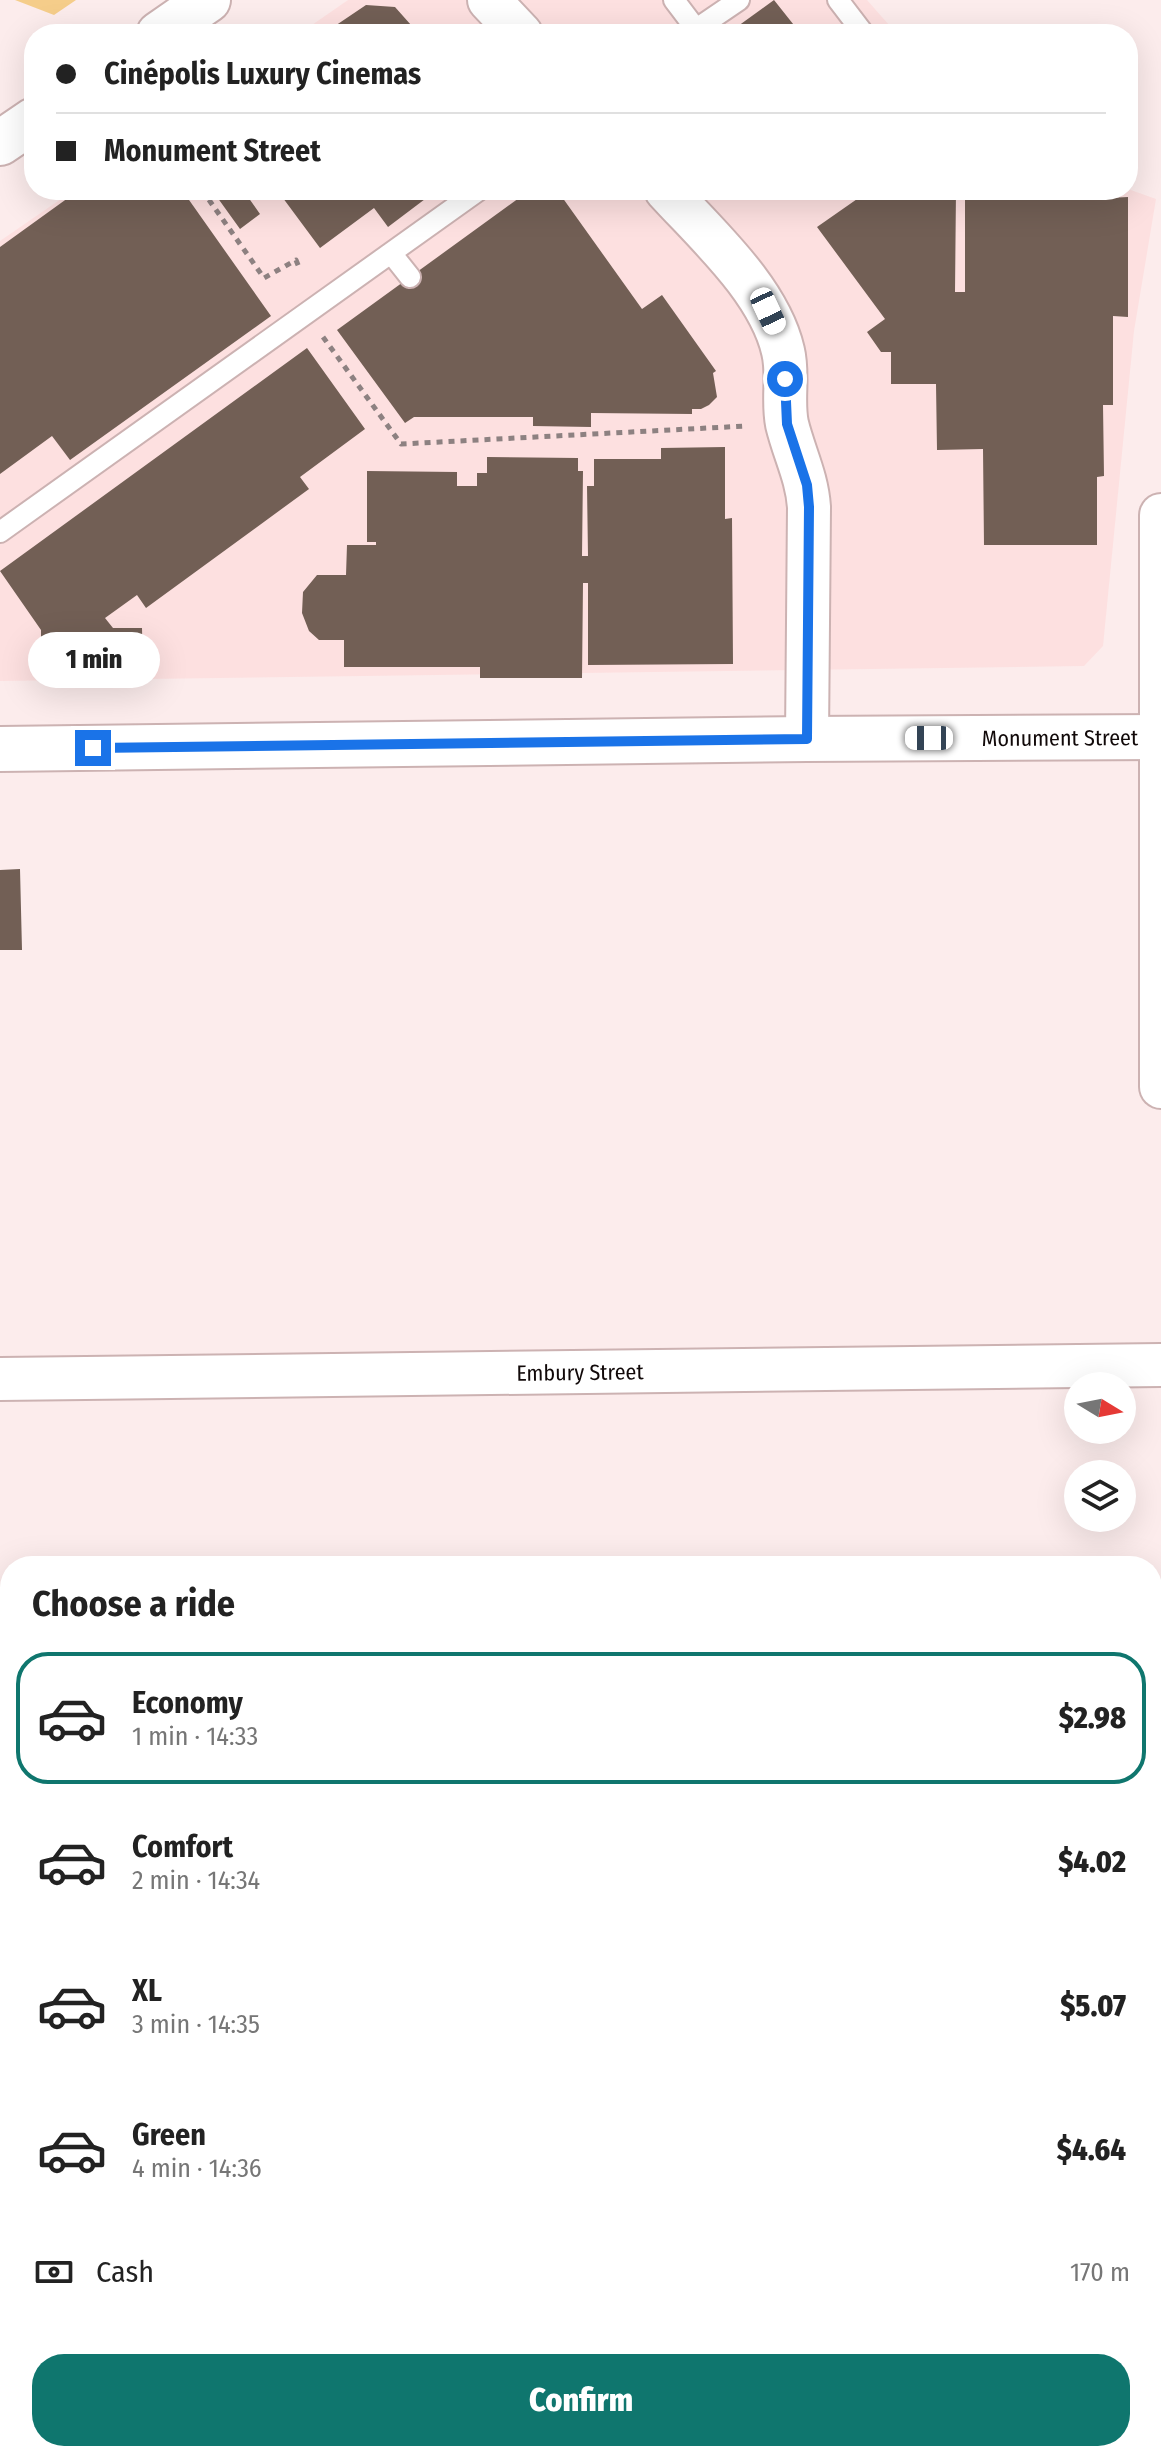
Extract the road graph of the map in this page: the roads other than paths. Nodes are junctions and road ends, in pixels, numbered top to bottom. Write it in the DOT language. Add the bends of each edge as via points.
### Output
graph roads {
  1 [pos="208,0"];
  2 [pos="674,0"];
  3 [pos="739,0"];
  4 [pos="838,0"];
  5 [pos="173,24"];
  6 [pos="689,24"];
  7 [pos="703,24"];
  8 [pos="856,24"];
  9 [pos="24,127"];
  10 [pos="0,143"];
  11 [pos="465,200"];
  12 [pos="675,200"];
  13 [pos="391,253"];
  14 [pos="410,277"];
  15 [pos="1161,515"];
  16 [pos="0,532"];
  17 [pos="1160,737"];
  18 [pos="807,739"];
  19 [pos="0,749"];
  20 [pos="1161,1087"];
  21 [pos="1161,1365"];
  22 [pos="0,1379"];
  1 -- 5 [label="street"];
  2 -- 6 [label="lane"];
  3 -- 7 [label="lane"];
  4 -- 8 [label="lane"];
  9 -- 10 [label="street"];
  11 -- 13 [label="lane"];
  12 -- 18 [label="street" via="749,284 768,311 784,354 787,424 809,507"];
  13 -- 14 [label="lane"];
  13 -- 16 [label="lane"];
  15 -- 17 [label="street"];
  17 -- 18 [label="street, Monument Street"];
  17 -- 20 [label="street"];
  18 -- 19 [label="street, Monument Street"];
  21 -- 22 [label="street, Embury Street"];
}
